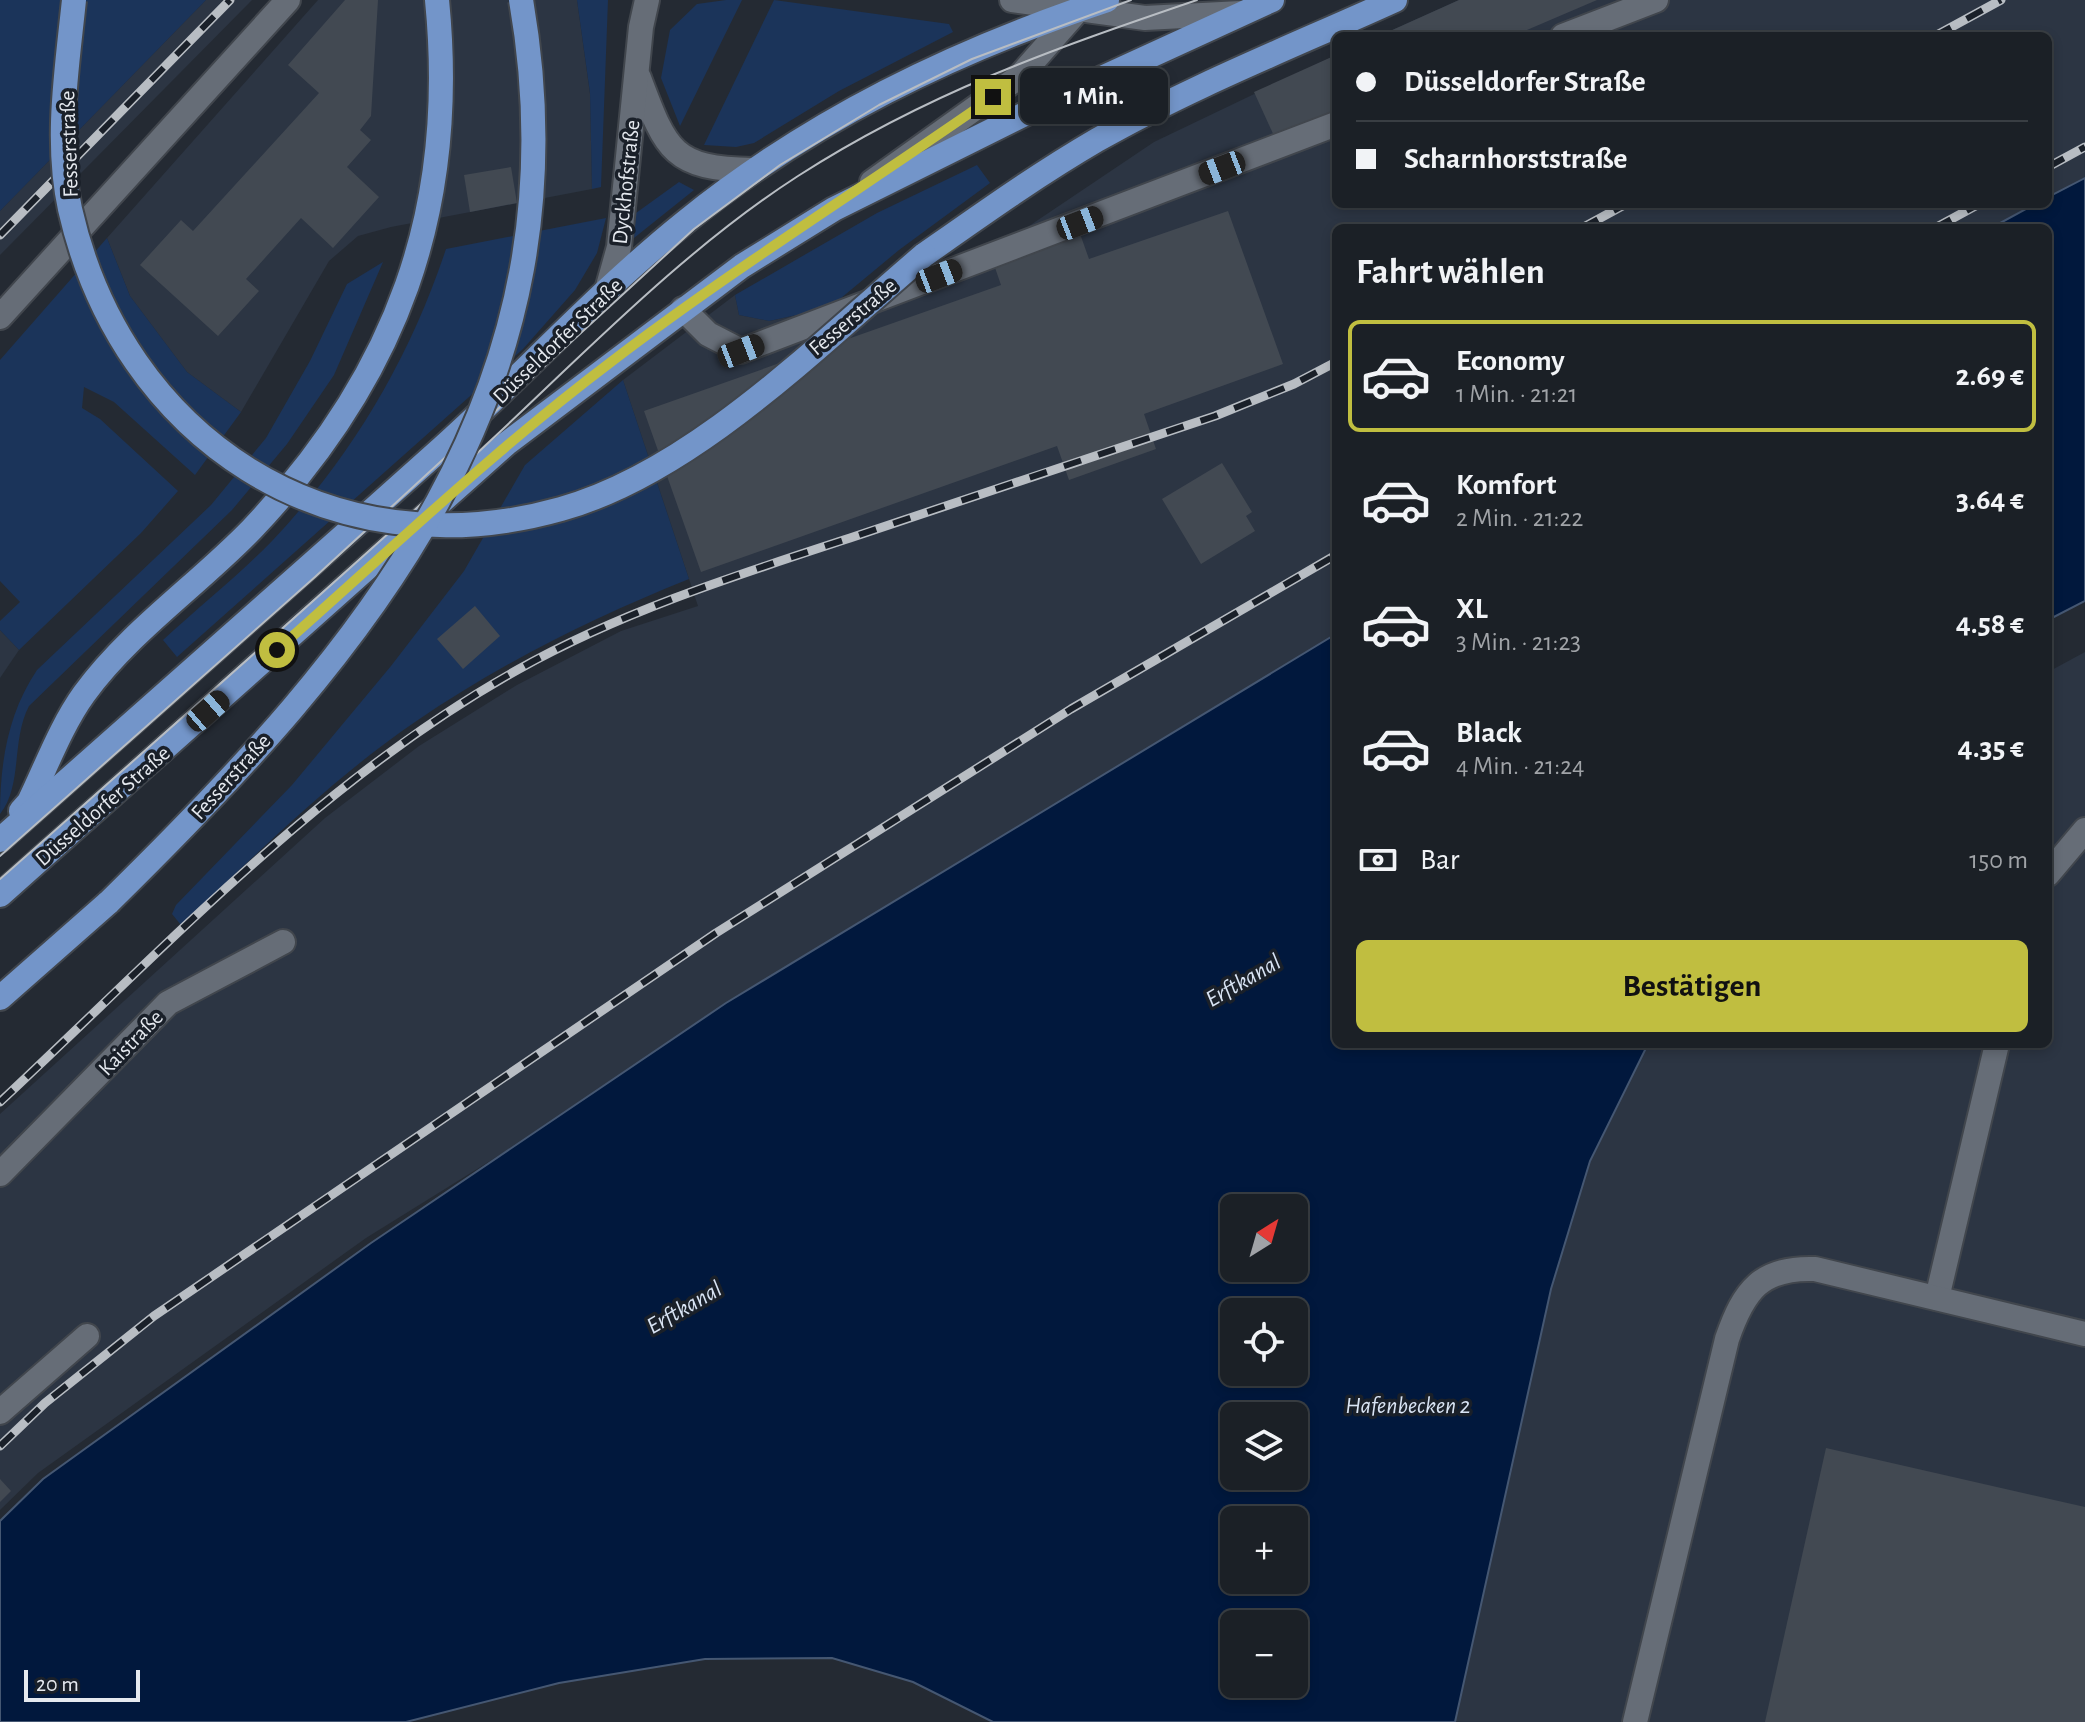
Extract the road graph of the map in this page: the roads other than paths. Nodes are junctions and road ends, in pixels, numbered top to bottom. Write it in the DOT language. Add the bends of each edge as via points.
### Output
graph roads {
  1 [pos="74,0"];
  2 [pos="288,0"];
  3 [pos="437,0"];
  4 [pos="521,0"];
  5 [pos="647,0"];
  6 [pos="1012,0"];
  7 [pos="1107,0"];
  8 [pos="1272,0"];
  9 [pos="1395,0"];
  10 [pos="1656,0"];
  11 [pos="1078,10"];
  12 [pos="1241,13"];
  13 [pos="1573,32"];
  14 [pos="637,73"];
  15 [pos="1332,126"];
  16 [pos="753,170"];
  17 [pos="834,209"];
  18 [pos="607,290"];
  19 [pos="683,309"];
  20 [pos="0,317"];
  21 [pos="2085,830"];
  22 [pos="0,833"];
  23 [pos="0,840"];
  24 [pos="2052,869"];
  25 [pos="0,895"];
  26 [pos="283,942"];
  27 [pos="0,998"];
  28 [pos="1996,1048"];
  29 [pos="0,1174"];
  30 [pos="1937,1298"];
  31 [pos="2085,1334"];
  32 [pos="87,1336"];
  33 [pos="0,1412"];
  34 [pos="1635,1722"];
  1 -- 9 [label="main road, Fesserstraße, bridge" via="64,142 69,206 86,269 113,330 145,378 185,422 267,481 322,505 384,521 445,526 563,509 629,482 690,447 924,255 1010,195 1098,140 1183,96"];
  2 -- 20 [label="street"];
  3 -- 22 [label="main road" via="443,109 439,159 418,258 372,366 316,453 250,530 96,679 75,708 29,802"];
  4 -- 27 [label="main road, Fesserstraße, bridge" via="535,115 530,231 518,295 480,418 413,548 369,613 246,761 109,902"];
  5 -- 14 [label="street, Dyckhofstraße"];
  6 -- 11 [label="street"];
  7 -- 11 [label="main road, Düsseldorfer Straße"];
  8 -- 12 [label="main road, Düsseldorfer Straße"];
  10 -- 13 [label="street"];
  11 -- 12 [label="street" via="1145,18"];
  11 -- 16 [label="main road, Düsseldorfer Straße" via="966,52 870,97"];
  11 -- 17 [label="street" via="1020,76"];
  12 -- 17 [label="main road, Düsseldorfer Straße"];
  14 -- 16 [label="street, Dyckhofstraße" via="657,128 680,156 710,169"];
  14 -- 18 [label="street, Dyckhofstraße" via="619,247"];
  15 -- 19 [label="street" via="741,351 708,334"];
  16 -- 18 [label="main road, Düsseldorfer Straße"];
  17 -- 19 [label="main road, Düsseldorfer Straße"];
  18 -- 23 [label="main road, Düsseldorfer Straße" via="501,394"];
  19 -- 25 [label="main road, Düsseldorfer Straße" via="506,444"];
  21 -- 24 [label="street"];
  26 -- 29 [label="street, Kaistraße" via="168,1003"];
  28 -- 30 [label="street"];
  30 -- 31 [label="street"];
  30 -- 34 [label="street" via="1795,1268 1765,1278 1742,1302 1722,1359"];
  32 -- 33 [label="street"];
}
